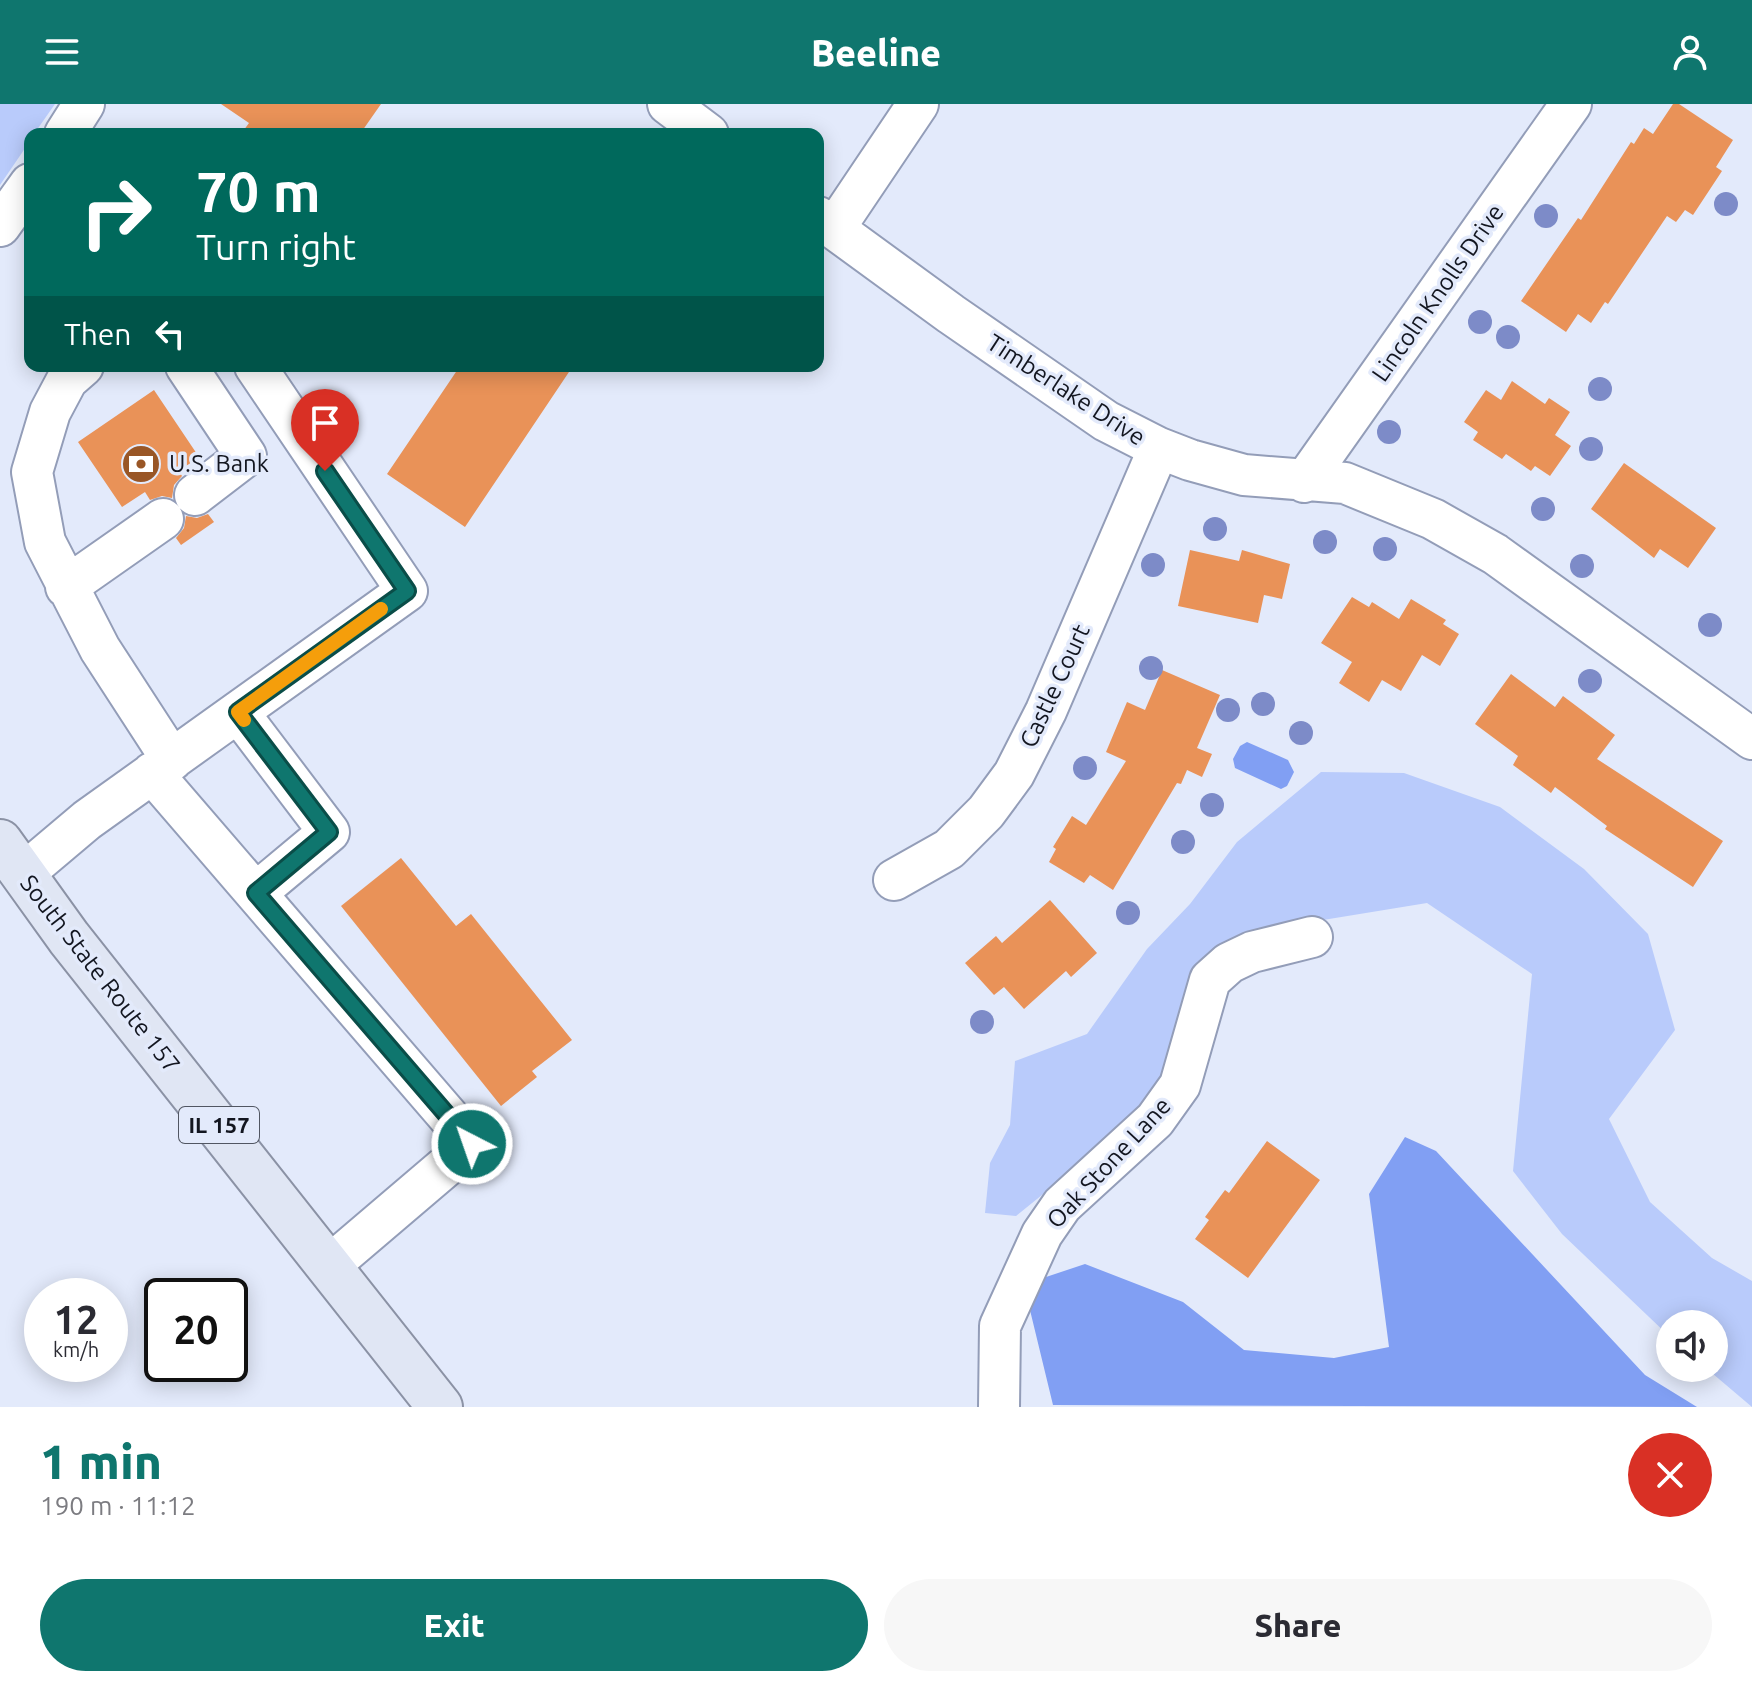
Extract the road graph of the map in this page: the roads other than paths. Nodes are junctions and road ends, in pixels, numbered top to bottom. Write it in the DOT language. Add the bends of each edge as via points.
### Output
graph roads {
  1 [pos="84,104"];
  2 [pos="668,104"];
  3 [pos="918,104"];
  4 [pos="1571,104"];
  5 [pos="69,128"];
  6 [pos="700,128"];
  7 [pos="24,192"];
  8 [pos="826,223"];
  9 [pos="0,226"];
  10 [pos="76,372"];
  11 [pos="190,372"];
  12 [pos="259,372"];
  13 [pos="1159,448"];
  14 [pos="1304,482"];
  15 [pos="195,495"];
  16 [pos="163,519"];
  17 [pos="66,587"];
  18 [pos="238,712"];
  19 [pos="1752,739"];
  20 [pos="162,767"];
  21 [pos="11,858"];
  22 [pos="894,880"];
  23 [pos="256,893"];
  24 [pos="1312,937"];
  25 [pos="330,1265"];
  26 [pos="440,1407"];
  27 [pos="999,1407"];
  1 -- 5 [label="street"];
  2 -- 6 [label="street"];
  3 -- 8 [label="street"];
  4 -- 14 [label="street, Lincoln Knolls Drive"];
  7 -- 9 [label="street"];
  8 -- 13 [label="street, Timberlake Drive" via="1106,421"];
  10 -- 17 [label="street" via="50,412 32,472 45,542"];
  11 -- 15 [label="street" via="246,456"];
  12 -- 18 [label="street" via="407,591"];
  13 -- 14 [label="street, Timberlake Drive" via="1244,475"];
  13 -- 22 [label="street, Castle Court" via="1014,774 949,849"];
  14 -- 19 [label="street, Timberlake Drive" via="1345,483 1433,519 1495,554"];
  16 -- 17 [label="street"];
  17 -- 20 [label="street"];
  18 -- 20 [label="street"];
  18 -- 23 [label="street" via="329,832"];
  20 -- 21 [label="street" via="82,823"];
  20 -- 23 [label="street"];
  21 -- 25 [label="main road, South State Route 157 / IL 157"];
  23 -- 25 [label="street" via="472,1144"];
  24 -- 27 [label="street, Oak Stone Lane" via="1252,952 1210,980 1180,1085 1155,1120 1062,1205 1023,1272 1000,1326"];
  25 -- 26 [label="main road, South State Route 157 / IL 157"];
}
